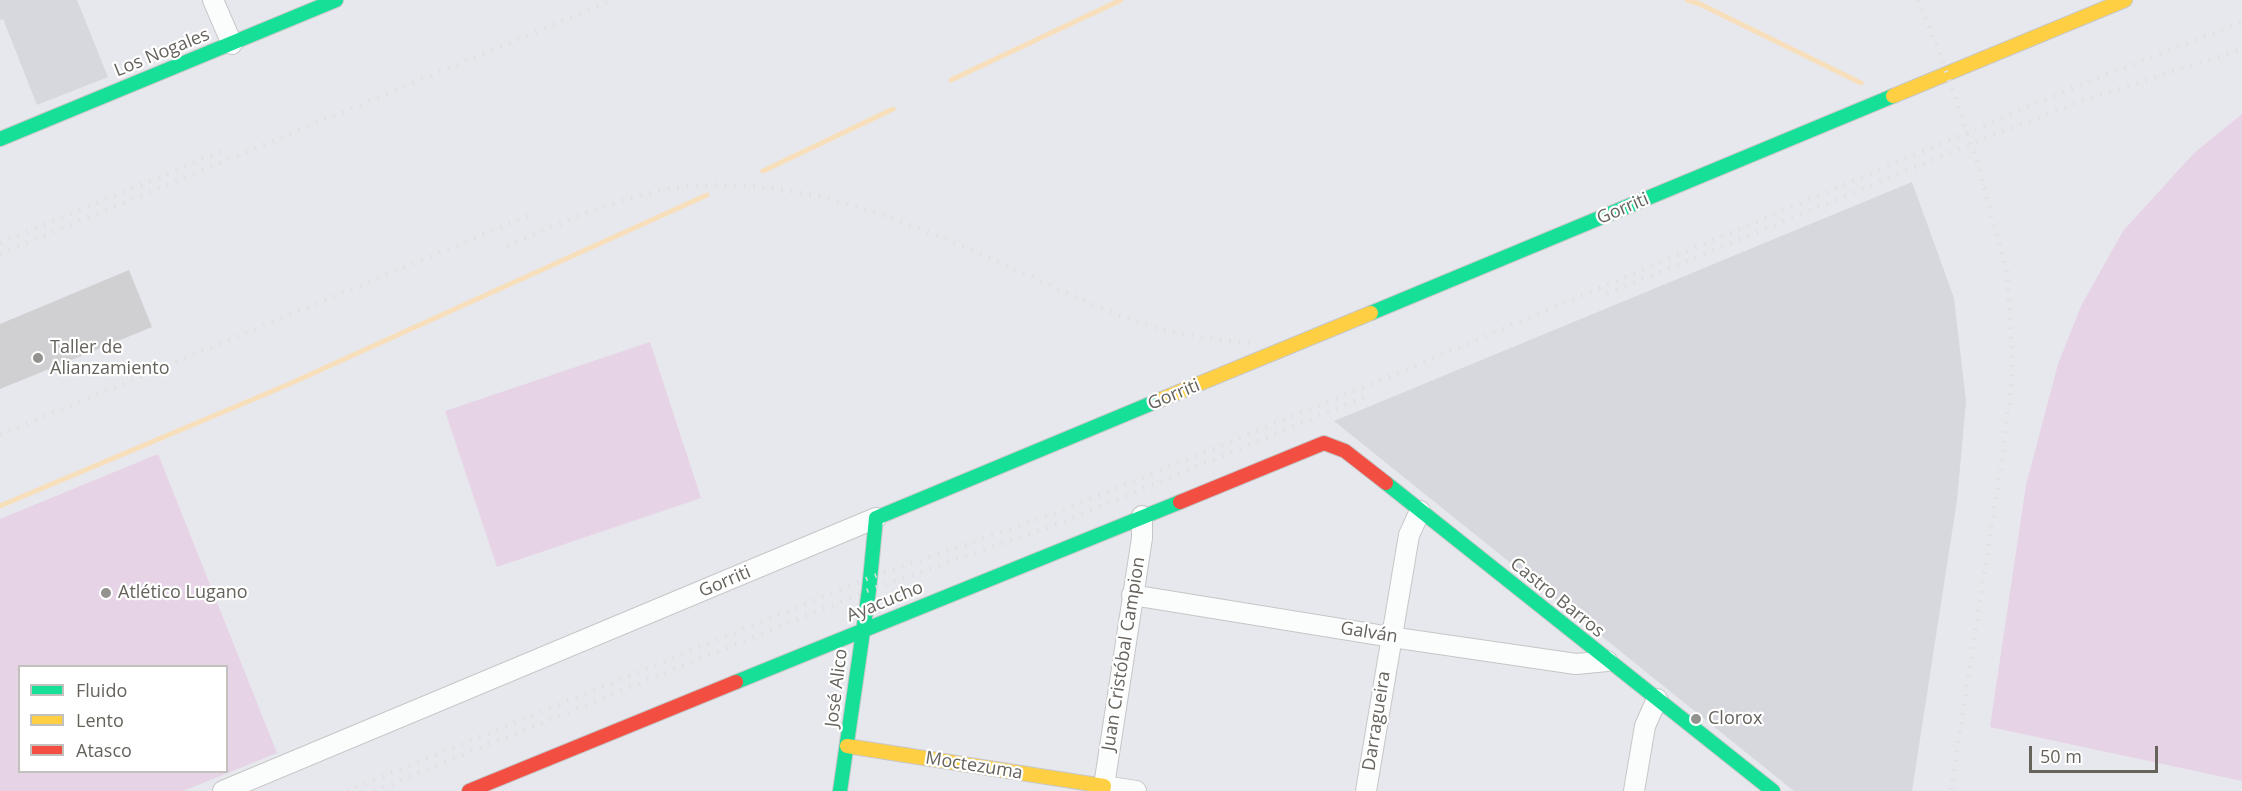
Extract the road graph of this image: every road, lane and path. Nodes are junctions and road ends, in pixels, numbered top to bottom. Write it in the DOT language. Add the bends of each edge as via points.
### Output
graph roads {
  1 [pos="213,0"];
  2 [pos="336,0"];
  3 [pos="2125,0"];
  4 [pos="232,44"];
  5 [pos="0,139"];
  6 [pos="1315,445"];
  7 [pos="1420,511"];
  8 [pos="1142,516"];
  9 [pos="876,518"];
  10 [pos="1132,595"];
  11 [pos="862,630"];
  12 [pos="1391,637"];
  13 [pos="1607,661"];
  14 [pos="1657,699"];
  15 [pos="847,746"];
  16 [pos="1104,789"];
  17 [pos="223,791"];
  18 [pos="469,791"];
  19 [pos="840,791"];
  20 [pos="1136,791"];
  21 [pos="1366,791"];
  22 [pos="1634,791"];
  23 [pos="1773,791"];
  1 -- 4 [label="street"];
  2 -- 4 [label="street, Los Nogales"];
  3 -- 9 [label="street, Gorriti"];
  4 -- 5 [label="street, Los Nogales"];
  6 -- 7 [label="street, Castro Barros" via="1324,443 1345,451"];
  6 -- 8 [label="street, Ayacucho"];
  7 -- 12 [label="street, Darragueira" via="1409,535"];
  7 -- 13 [label="street, Castro Barros"];
  8 -- 10 [label="street, Juan Cristóbal Campion"];
  8 -- 11 [label="street, Ayacucho"];
  9 -- 11 [label="street, José Alico"];
  9 -- 17 [label="street, Gorriti"];
  10 -- 12 [label="street, Galván"];
  10 -- 16 [label="street, Juan Cristóbal Campion"];
  11 -- 15 [label="street, José Alico"];
  11 -- 18 [label="street, Ayacucho"];
  12 -- 13 [label="street, Galván" via="1576,664"];
  12 -- 21 [label="street, Darragueira"];
  13 -- 14 [label="street, Castro Barros"];
  14 -- 22 [label="street" via="1645,726"];
  14 -- 23 [label="street, Castro Barros"];
  15 -- 16 [label="street, Moctezuma"];
  15 -- 19 [label="street, José Alico"];
  16 -- 20 [label="street, Moctezuma"];
}
